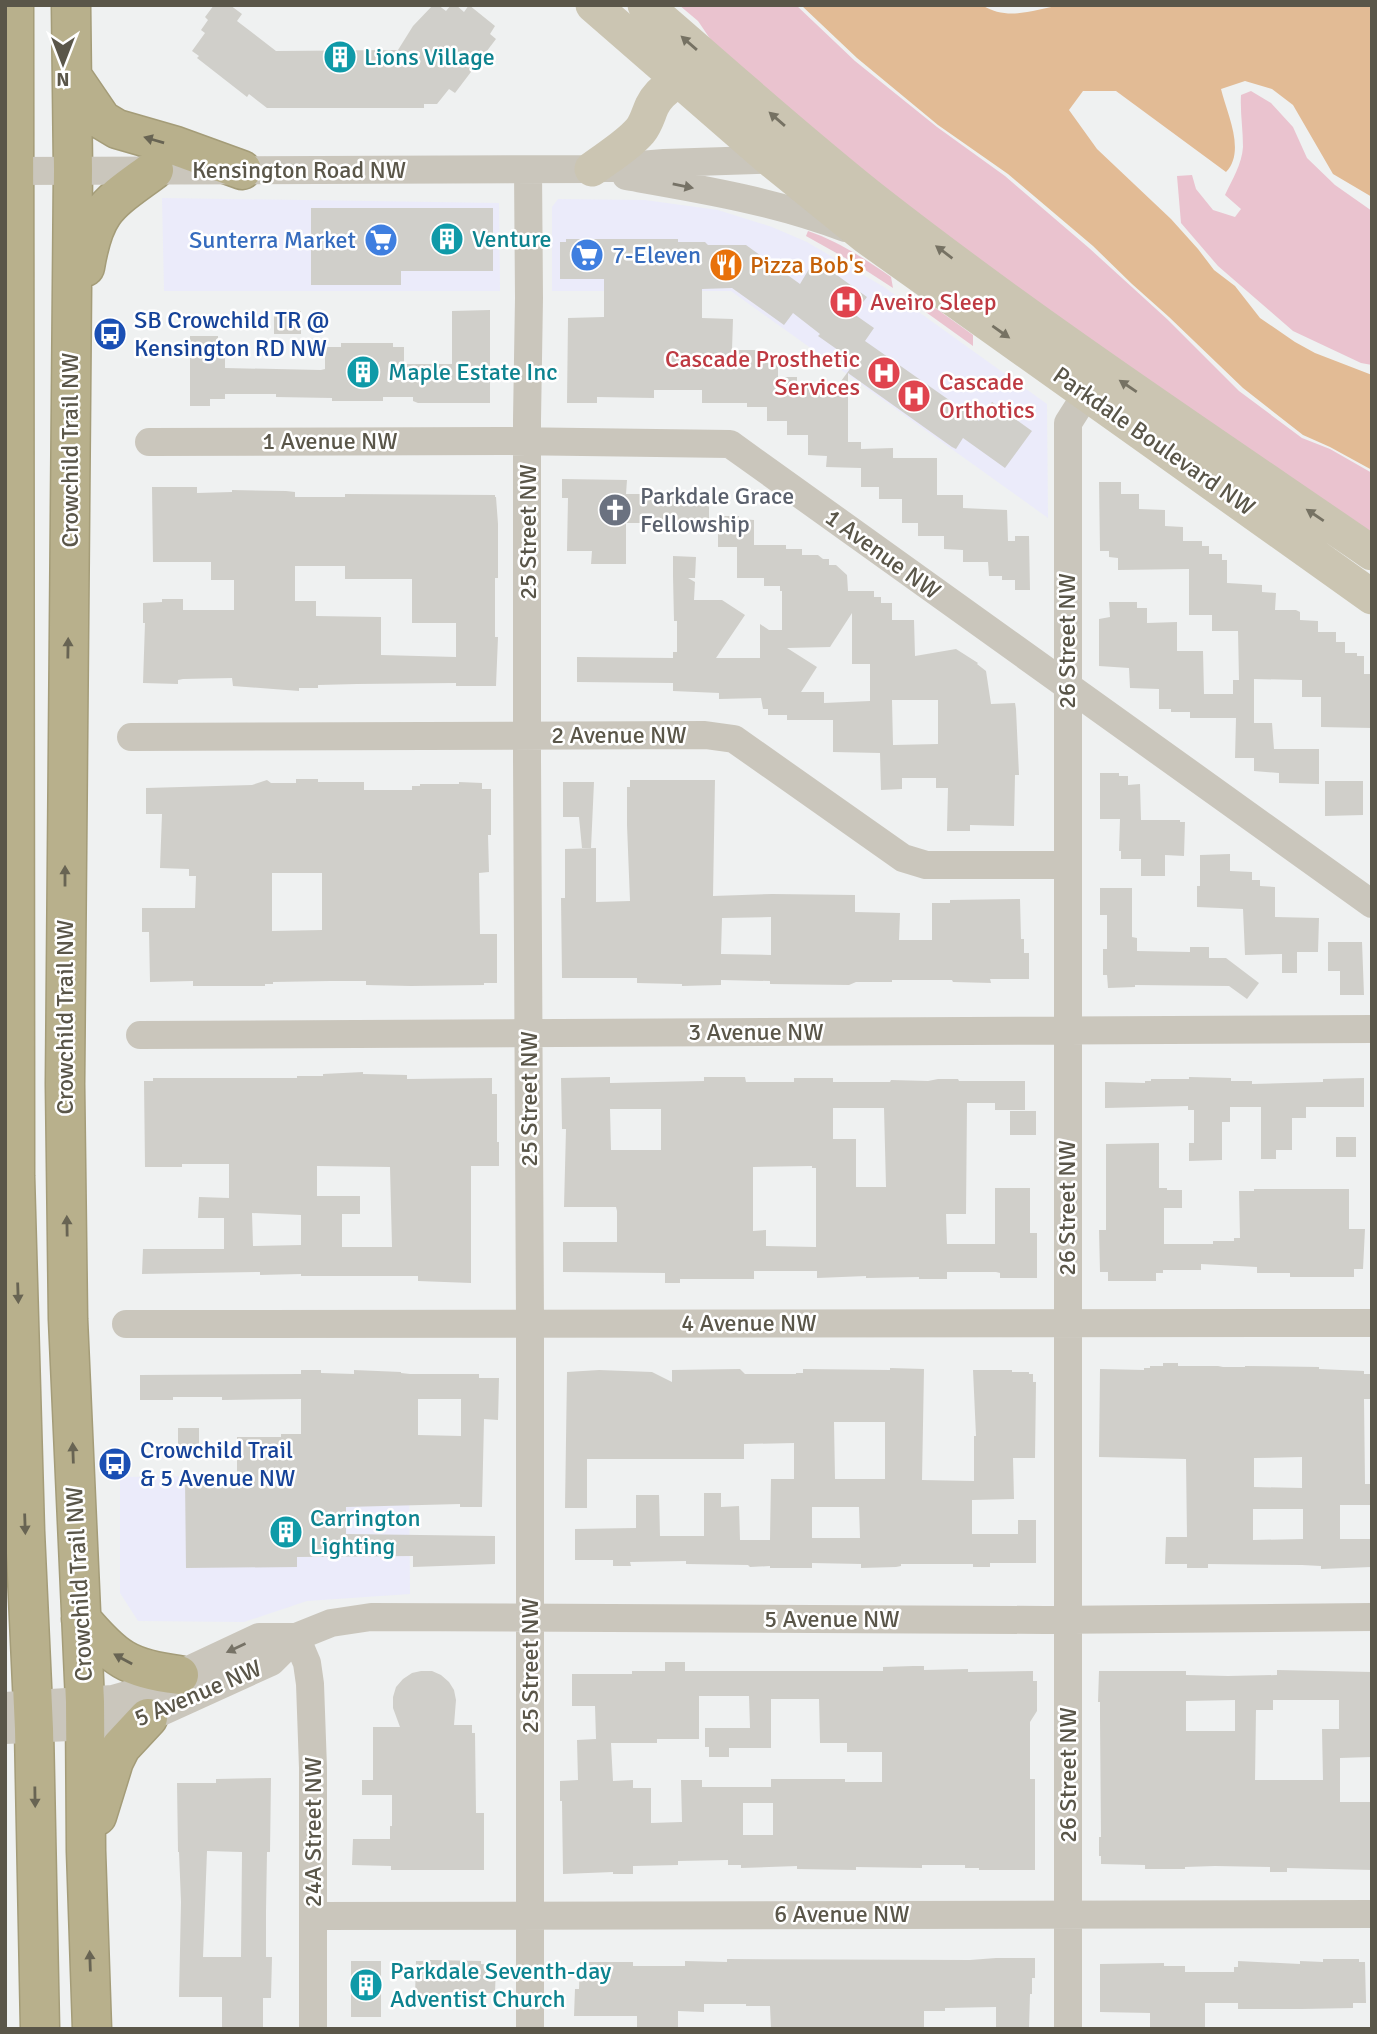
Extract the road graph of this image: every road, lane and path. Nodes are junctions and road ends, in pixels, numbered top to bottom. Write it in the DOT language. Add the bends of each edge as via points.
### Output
graph roads {
  1 [pos="71,5"];
  2 [pos="593,5"];
  3 [pos="645,5"];
  4 [pos="11,21"];
  5 [pos="638,44"];
  6 [pos="72,76"];
  7 [pos="733,80"];
  8 [pos="680,81"];
  9 [pos="652,106"];
  10 [pos="822,158"];
  11 [pos="770,159"];
  12 [pos="592,169"];
  13 [pos="73,170"];
  14 [pos="154,170"];
  15 [pos="242,170"];
  16 [pos="528,170"];
  17 [pos="10,171"];
  18 [pos="865,236"];
  19 [pos="71,352"];
  20 [pos="1087,393"];
  21 [pos="149,442"];
  22 [pos="527,442"];
  23 [pos="1372,553"];
  24 [pos="1372,597"];
  25 [pos="1068,685"];
  26 [pos="527,735"];
  27 [pos="131,737"];
  28 [pos="9,790"];
  29 [pos="1068,865"];
  30 [pos="1372,904"];
  31 [pos="1372,1029"];
  32 [pos="1067,1032"];
  33 [pos="529,1033"];
  34 [pos="140,1035"];
  35 [pos="530,1323"];
  36 [pos="1067,1323"];
  37 [pos="1372,1323"];
  38 [pos="126,1324"];
  39 [pos="1372,1617"];
  40 [pos="529,1618"];
  41 [pos="81,1619"];
  42 [pos="1068,1619"];
  43 [pos="296,1637"];
  44 [pos="179,1675"];
  45 [pos="85,1715"];
  46 [pos="19,1717"];
  47 [pos="148,1718"];
  48 [pos="86,1851"];
  49 [pos="1068,1914"];
  50 [pos="1372,1914"];
  51 [pos="313,1916"];
  52 [pos="530,1916"];
  53 [pos="40,2029"];
  54 [pos="92,2029"];
  55 [pos="313,2029"];
  56 [pos="530,2029"];
  57 [pos="1068,2029"];
  1 -- 6 [label="highway, Crowchild Trail NW"];
  2 -- 5 [label="main road, Parkdale Boulevard NW"];
  7 -- 3 [label="main road, Parkdale Boulevard NW, one-way"];
  4 -- 17 [label="highway, Crowchild Trail NW"];
  5 -- 8 [label="main road, Parkdale Boulevard NW"];
  5 -- 9 [label="main road"];
  6 -- 13 [label="highway, Crowchild Trail NW"];
  15 -- 6 [label="highway, one-way" via="117,129 102,120"];
  7 -- 8 [label="main road" via="698,75"];
  10 -- 7 [label="main road, Parkdale Boulevard NW, one-way"];
  8 -- 9 [label="main road" via="663,90"];
  8 -- 11 [label="main road, Parkdale Boulevard NW"];
  9 -- 12 [label="main road" via="640,131"];
  10 -- 11 [label="street, Kensington Road NW"];
  23 -- 10 [label="main road, Parkdale Boulevard NW, one-way" via="1068,345"];
  11 -- 12 [label="street, Kensington Road NW"];
  11 -- 18 [label="main road, Parkdale Boulevard NW"];
  12 -- 16 [label="street, Kensington Road NW"];
  12 -- 18 [label="street, Kensington Road NW, one-way" via="741,197 810,214"];
  13 -- 14 [label="street, Kensington Road NW"];
  13 -- 17 [label="street, Kensington Road NW"];
  13 -- 19 [label="highway, Crowchild Trail NW"];
  14 -- 15 [label="street, Kensington Road NW"];
  14 -- 19 [label="highway" via="105,208 95,225"];
  15 -- 16 [label="street, Kensington Road NW"];
  16 -- 22 [label="street, 25 Street NW"];
  17 -- 28 [label="highway, Crowchild Trail NW"];
  18 -- 20 [label="main road, Parkdale Boulevard NW, one-way"];
  41 -- 19 [label="highway, Crowchild Trail NW, one-way" via="68,1319 65,1084"];
  20 -- 24 [label="main road, Parkdale Boulevard NW"];
  20 -- 25 [label="street, 26 Street NW" via="1068,422"];
  21 -- 22 [label="street, 1 Avenue NW"];
  22 -- 25 [label="street, 1 Avenue NW" via="730,444"];
  22 -- 26 [label="street, 25 Street NW"];
  25 -- 29 [label="street, 26 Street NW"];
  25 -- 30 [label="street, 1 Avenue NW"];
  26 -- 27 [label="street, 2 Avenue NW"];
  26 -- 29 [label="street, 2 Avenue NW" via="734,739 903,858 926,865"];
  26 -- 33 [label="street, 25 Street NW"];
  28 -- 46 [label="highway, Crowchild Trail NW, one-way"];
  29 -- 32 [label="street, 26 Street NW"];
  31 -- 32 [label="street, 3 Avenue NW"];
  32 -- 33 [label="street, 3 Avenue NW"];
  32 -- 36 [label="street, 26 Street NW"];
  33 -- 34 [label="street, 3 Avenue NW"];
  33 -- 35 [label="street, 25 Street NW"];
  35 -- 36 [label="street, 4 Avenue NW"];
  35 -- 38 [label="street, 4 Avenue NW"];
  35 -- 40 [label="street, 25 Street NW"];
  36 -- 37 [label="street, 4 Avenue NW"];
  36 -- 42 [label="street, 26 Street NW"];
  39 -- 42 [label="street, 5 Avenue NW"];
  40 -- 42 [label="street, 5 Avenue NW"];
  40 -- 43 [label="street, 5 Avenue NW" via="371,1617 331,1623"];
  40 -- 52 [label="street, 25 Street NW"];
  44 -- 41 [label="highway, one-way" via="152,1672 126,1661 104,1646"];
  41 -- 45 [label="highway, Crowchild Trail NW"];
  42 -- 49 [label="street, 26 Street NW"];
  43 -- 44 [label="street, 5 Avenue NW, one-way" via="259,1637"];
  43 -- 47 [label="street, 5 Avenue NW" via="271,1662"];
  43 -- 51 [label="street, 24A Street NW" via="310,1684"];
  44 -- 45 [label="street, 5 Avenue NW"];
  45 -- 46 [label="street, 5 Avenue NW"];
  45 -- 47 [label="street, 5 Avenue NW" via="113,1726"];
  45 -- 48 [label="highway, Crowchild Trail NW"];
  46 -- 53 [label="highway, Crowchild Trail NW, one-way"];
  47 -- 48 [label="highway" via="114,1761"];
  54 -- 48 [label="highway, Crowchild Trail NW, one-way"];
  49 -- 50 [label="street, 6 Avenue NW"];
  49 -- 52 [label="street, 6 Avenue NW"];
  49 -- 57 [label="street, 26 Street NW"];
  51 -- 52 [label="street, 6 Avenue NW"];
  51 -- 55 [label="street, 24A Street NW"];
  52 -- 56 [label="street, 25 Street NW"];
}
